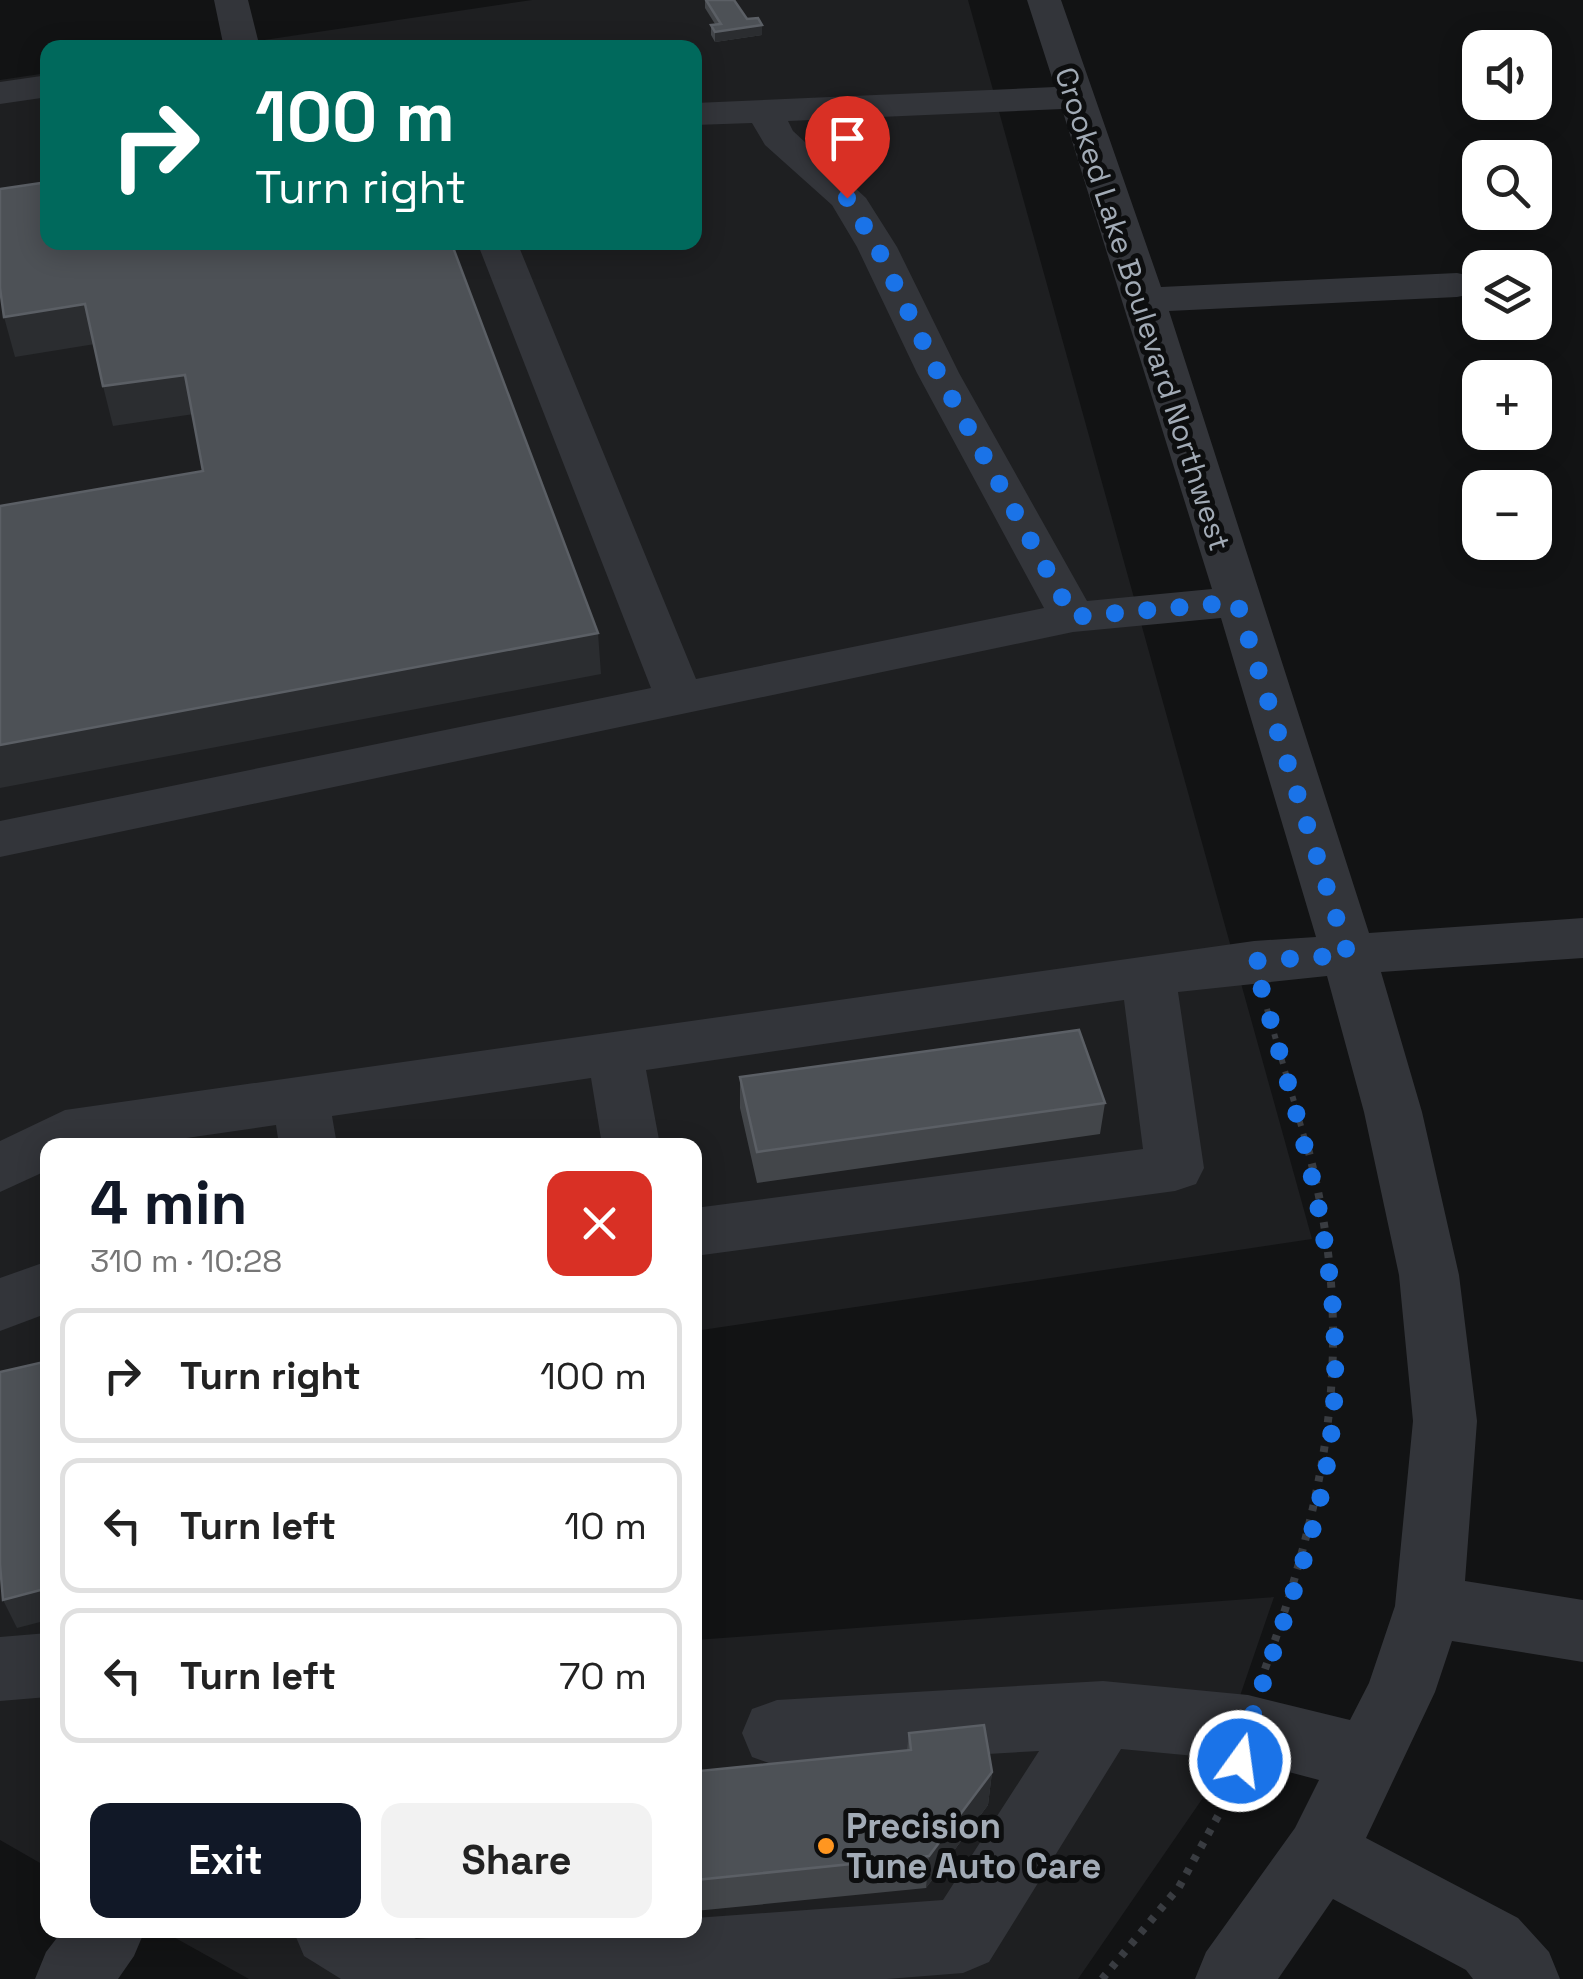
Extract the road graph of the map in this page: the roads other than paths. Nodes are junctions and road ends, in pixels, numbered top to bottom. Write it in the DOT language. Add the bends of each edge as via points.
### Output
graph roads {
  1 [pos="230,0"];
  2 [pos="1044,0"];
  3 [pos="240,40"];
  4 [pos="40,87"];
  5 [pos="0,92"];
  6 [pos="1079,97"];
  7 [pos="764,111"];
  8 [pos="702,114"];
  9 [pos="499,250"];
  10 [pos="1458,286"];
  11 [pos="1146,300"];
  12 [pos="1237,602"];
  13 [pos="1073,617"];
  14 [pos="679,698"];
  15 [pos="0,838"];
  16 [pos="1583,938"];
  17 [pos="1348,955"];
  18 [pos="1148,976"];
  19 [pos="615,1053"];
  20 [pos="304,1122"];
  21 [pos="56,1138"];
  22 [pos="630,1138"];
  23 [pos="40,1146"];
  24 [pos="0,1168"];
  25 [pos="702,1231"];
  26 [pos="40,1289"];
  27 [pos="0,1306"];
  28 [pos="1429,1606"];
  29 [pos="1583,1631"];
  30 [pos="40,1666"];
  31 [pos="0,1669"];
  32 [pos="1103,1714"];
  33 [pos="776,1733"];
  34 [pos="1367,1758"];
  35 [pos="1320,1852"];
  36 [pos="102,1938"];
  37 [pos="343,1938"];
  38 [pos="73,1979"];
  39 [pos="1232,1979"];
  40 [pos="1522,1979"];
  1 -- 3 [label="street"];
  2 -- 6 [label="street, Crooked Lake Boulevard Northwest"];
  4 -- 5 [label="street"];
  6 -- 7 [label="street"];
  6 -- 11 [label="street, Crooked Lake Boulevard Northwest"];
  7 -- 8 [label="street"];
  7 -- 13 [label="street" via="778,137 847,198 877,247 938,373"];
  9 -- 14 [label="street"];
  10 -- 11 [label="street"];
  11 -- 12 [label="street, Crooked Lake Boulevard Northwest"];
  12 -- 13 [label="street"];
  12 -- 17 [label="street, Crooked Lake Boulevard Northwest"];
  13 -- 14 [label="street"];
  14 -- 15 [label="street"];
  16 -- 17 [label="street"];
  17 -- 18 [label="street"];
  17 -- 28 [label="street, Crooked Lake Boulevard Northwest" via="1393,1112 1429,1275 1445,1421"];
  18 -- 19 [label="street"];
  18 -- 25 [label="street" via="1174,1168"];
  19 -- 20 [label="street"];
  19 -- 22 [label="street"];
  20 -- 21 [label="street"];
  23 -- 24 [label="street"];
  26 -- 27 [label="street"];
  28 -- 29 [label="street"];
  28 -- 34 [label="street, Crooked Lake Boulevard Northwest" via="1400,1692"];
  30 -- 31 [label="street"];
  32 -- 33 [label="street"];
  32 -- 34 [label="street" via="1248,1728"];
  32 -- 37 [label="street" via="963,1936 409,1977"];
  34 -- 35 [label="street, Crooked Lake Boulevard Northwest"];
  35 -- 39 [label="street, Crooked Lake Boulevard Northwest"];
  35 -- 40 [label="street" via="1492,1944"];
  36 -- 38 [label="street"];
}
